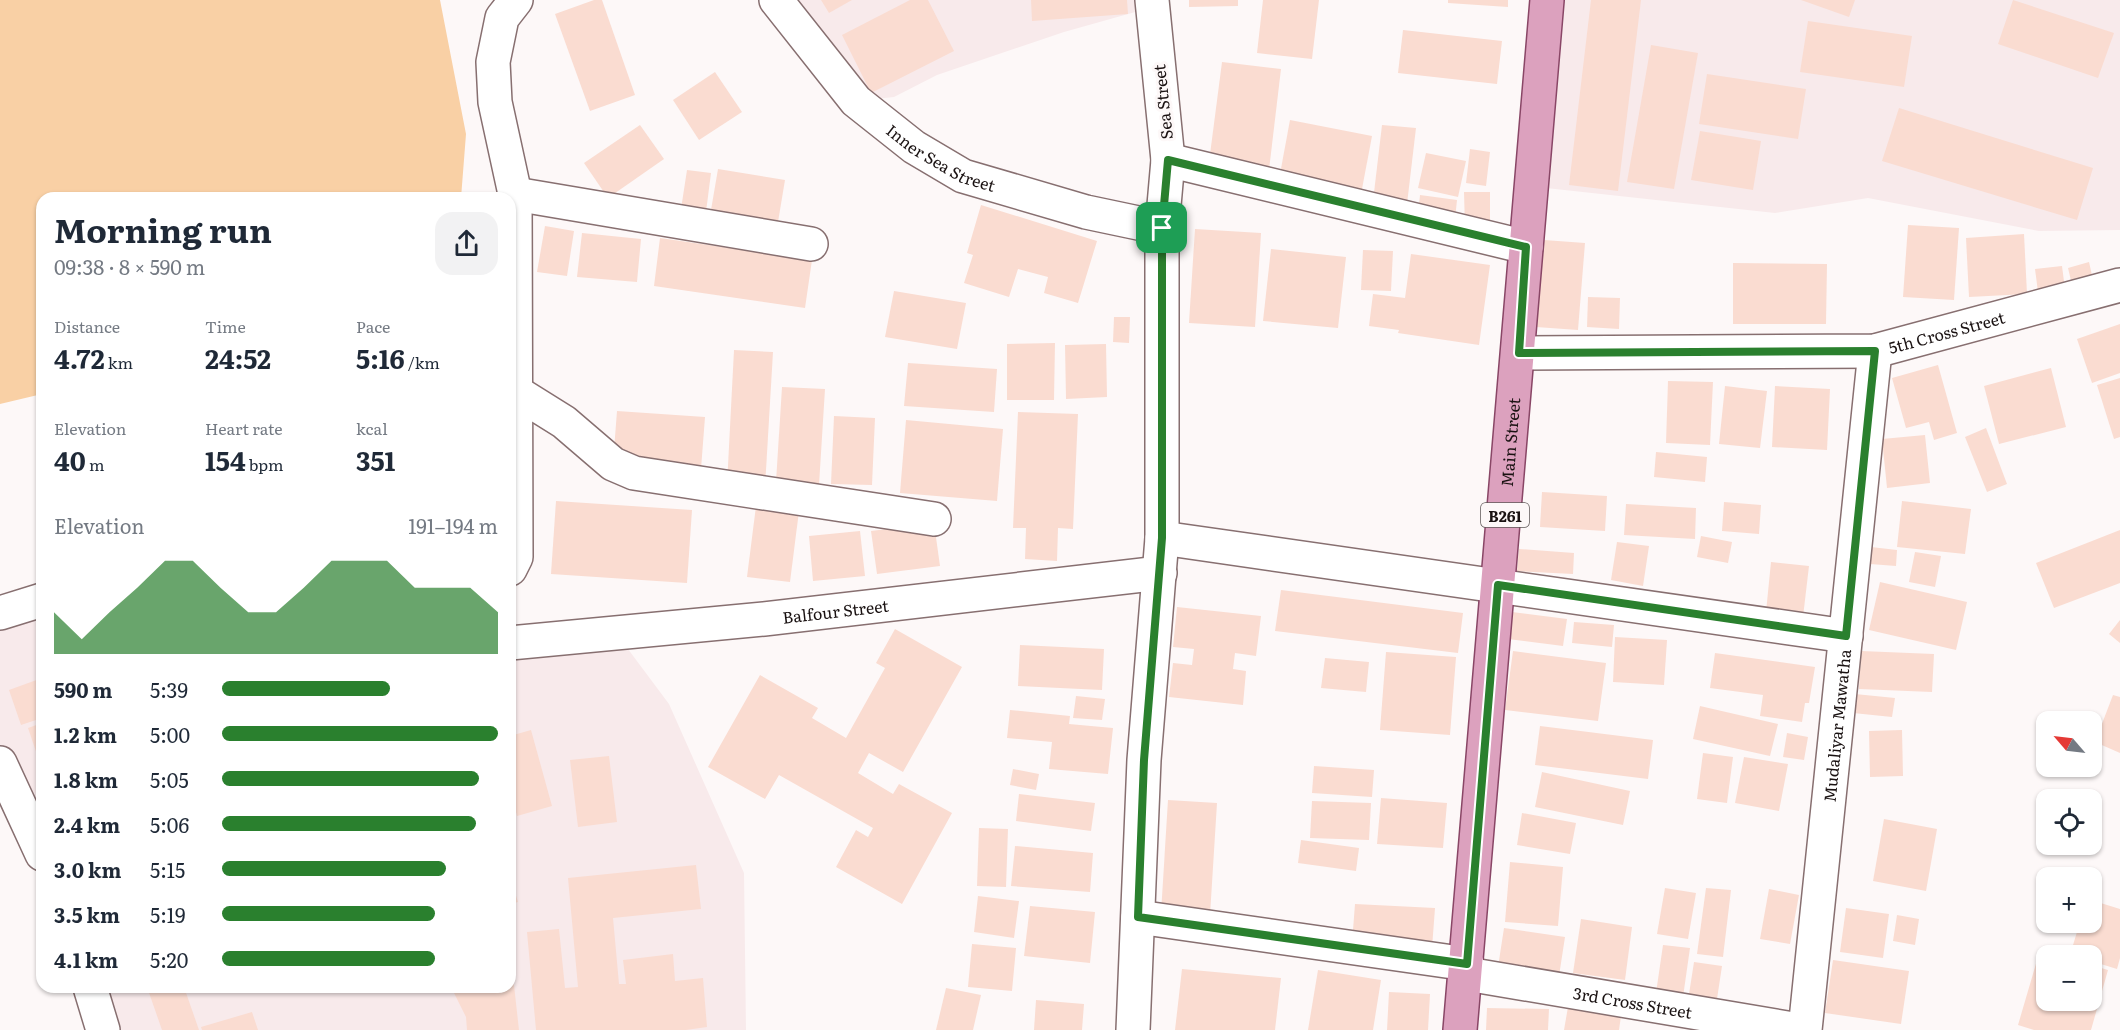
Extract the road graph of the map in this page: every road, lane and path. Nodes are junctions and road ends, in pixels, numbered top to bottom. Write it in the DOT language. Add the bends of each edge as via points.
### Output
graph roads {
  1 [pos="516,0"];
  2 [pos="776,0"];
  3 [pos="1152,0"];
  4 [pos="1547,0"];
  5 [pos="1168,160"];
  6 [pos="515,192"];
  7 [pos="516,194"];
  8 [pos="1162,228"];
  9 [pos="811,244"];
  10 [pos="1526,247"];
  11 [pos="2120,285"];
  12 [pos="1875,351"];
  13 [pos="1519,353"];
  14 [pos="516,392"];
  15 [pos="934,519"];
  16 [pos="1162,538"];
  17 [pos="516,557"];
  18 [pos="1160,573"];
  19 [pos="1498,585"];
  20 [pos="36,602"];
  21 [pos="0,613"];
  22 [pos="1846,636"];
  23 [pos="516,642"];
  24 [pos="0,763"];
  25 [pos="36,841"];
  26 [pos="1138,917"];
  27 [pos="1467,969"];
  28 [pos="92,993"];
  29 [pos="103,1030"];
  30 [pos="1133,1030"];
  31 [pos="1460,1030"];
  32 [pos="1799,1030"];
  33 [pos="1805,1030"];
  1 -- 6 [label="street" via="502,18 493,62 495,102"];
  2 -- 8 [label="street, Inner Sea Street" via="856,101 914,147 963,176 1086,212"];
  3 -- 5 [label="street, Sea Street"];
  4 -- 10 [label="main road, Main Street / B261"];
  5 -- 8 [label="street, Sea Street"];
  5 -- 10 [label="street"];
  7 -- 9 [label="street"];
  8 -- 16 [label="street, Sea Street"];
  10 -- 13 [label="main road, Main Street / B261"];
  11 -- 12 [label="street, 5th Cross Street"];
  12 -- 13 [label="street, 5th Cross Street"];
  12 -- 22 [label="street, Mudaliyar Mawatha"];
  13 -- 19 [label="main road, Main Street / B261"];
  14 -- 15 [label="street" via="564,422 613,464 634,473"];
  14 -- 17 [label="street"];
  16 -- 18 [label="street, Sea Street"];
  16 -- 19 [label="street"];
  18 -- 23 [label="street, Balfour Street" via="764,619"];
  18 -- 26 [label="street, Sea Street" via="1144,760"];
  19 -- 22 [label="street"];
  19 -- 27 [label="main road, Main Street / B261"];
  20 -- 21 [label="street"];
  22 -- 33 [label="street, Mudaliyar Mawatha"];
  24 -- 25 [label="street"];
  26 -- 27 [label="street, 3rd Cross Street"];
  26 -- 30 [label="street, Sea Street"];
  27 -- 31 [label="main road, Main Street / B261"];
  27 -- 32 [label="street, 3rd Cross Street"];
  28 -- 29 [label="street"];
}
